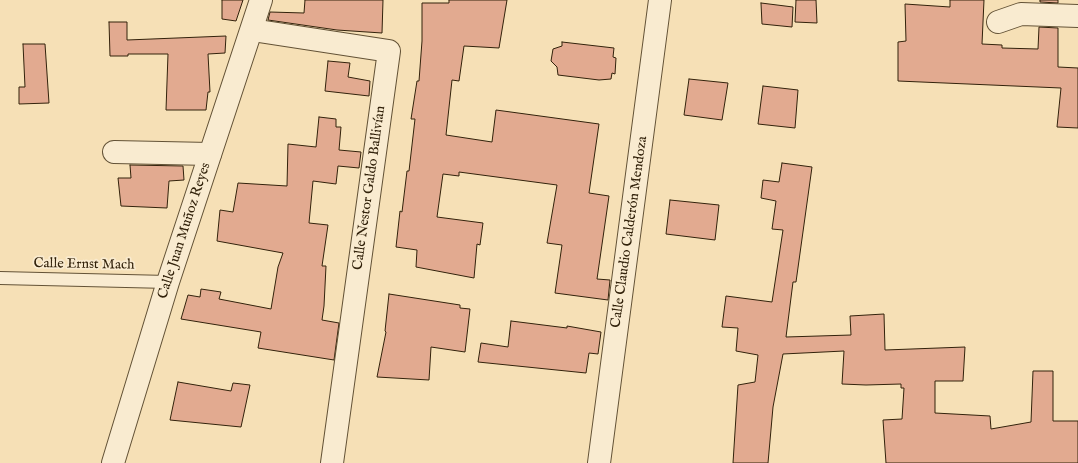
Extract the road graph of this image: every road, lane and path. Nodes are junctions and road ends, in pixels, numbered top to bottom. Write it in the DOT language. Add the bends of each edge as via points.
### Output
graph roads {
  1 [pos="261,0"];
  2 [pos="660,0"];
  3 [pos="1078,16"];
  4 [pos="998,22"];
  5 [pos="252,30"];
  6 [pos="114,152"];
  7 [pos="210,154"];
  8 [pos="0,278"];
  9 [pos="168,282"];
  10 [pos="113,463"];
  11 [pos="332,463"];
  12 [pos="599,463"];
  1 -- 5 [label="street, Calle Juan Muñoz Reyes"];
  2 -- 12 [label="street, Calle Claudio Calderón Mendoza"];
  3 -- 4 [label="street" via="1021,14"];
  5 -- 7 [label="street, Calle Juan Muñoz Reyes"];
  5 -- 11 [label="street, Calle Nestor Galdo Ballivían" via="389,51"];
  6 -- 7 [label="street"];
  7 -- 9 [label="street, Calle Juan Muñoz Reyes"];
  8 -- 9 [label="lane, Calle Ernst Mach"];
  9 -- 10 [label="street, Calle Juan Muñoz Reyes"];
}
